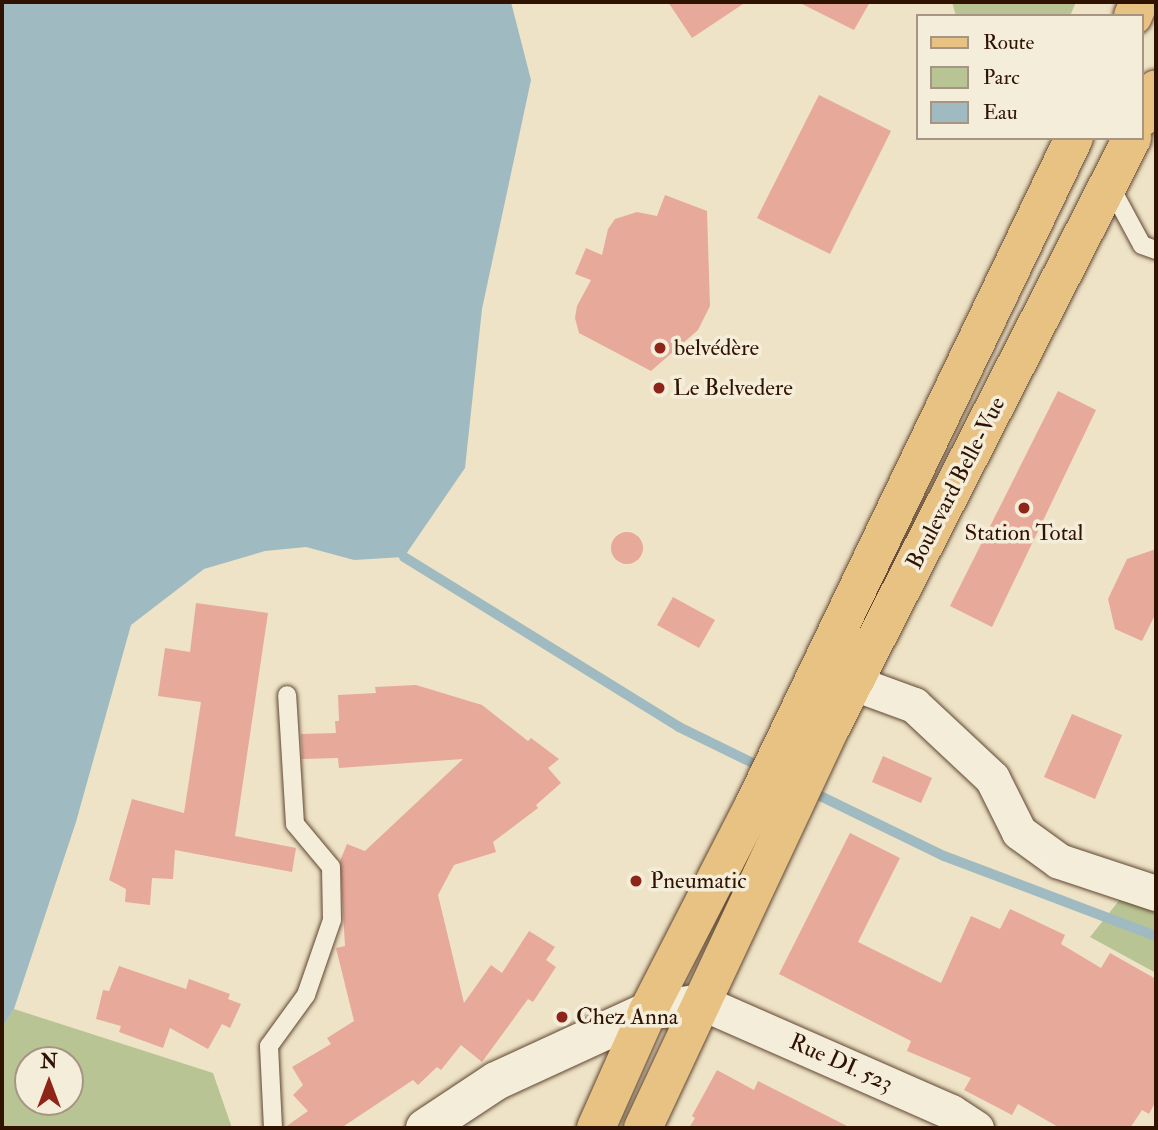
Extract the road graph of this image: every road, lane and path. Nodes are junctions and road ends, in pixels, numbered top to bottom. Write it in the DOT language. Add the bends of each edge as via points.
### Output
graph roads {
  1 [pos="1156,89"];
  2 [pos="1144,113"];
  3 [pos="1073,140"];
  4 [pos="1131,140"];
  5 [pos="1109,184"];
  6 [pos="1156,250"];
  7 [pos="854,683"];
  8 [pos="287,695"];
  9 [pos="815,718"];
  10 [pos="1156,892"];
  11 [pos="703,1003"];
  12 [pos="648,1011"];
  13 [pos="272,1128"];
  14 [pos="425,1128"];
  15 [pos="596,1128"];
  16 [pos="643,1128"];
  17 [pos="976,1128"];
  1 -- 2 [label="main road"];
  3 -- 9 [label="main road, Boulevard Belle-Vue"];
  4 -- 5 [label="main road, Boulevard Belle-Vue"];
  5 -- 6 [label="lane" via="1142,245"];
  5 -- 7 [label="main road, Boulevard Belle-Vue"];
  7 -- 9 [label="main road, Boulevard Belle-Vue"];
  7 -- 10 [label="street" via="914,705 992,778 1019,832 1059,861"];
  8 -- 13 [label="lane" via="295,824 331,867 332,920 306,995 269,1046"];
  9 -- 11 [label="main road, Boulevard Belle-Vue" via="783,829"];
  9 -- 12 [label="main road, Boulevard Belle-Vue" via="753,807"];
  11 -- 12 [label="main road"];
  11 -- 16 [label="main road, Boulevard Belle-Vue"];
  11 -- 17 [label="street, Rue DI. 523" via="951,1112"];
  12 -- 14 [label="main road" via="496,1081"];
  12 -- 15 [label="main road, Boulevard Belle-Vue"];
}
